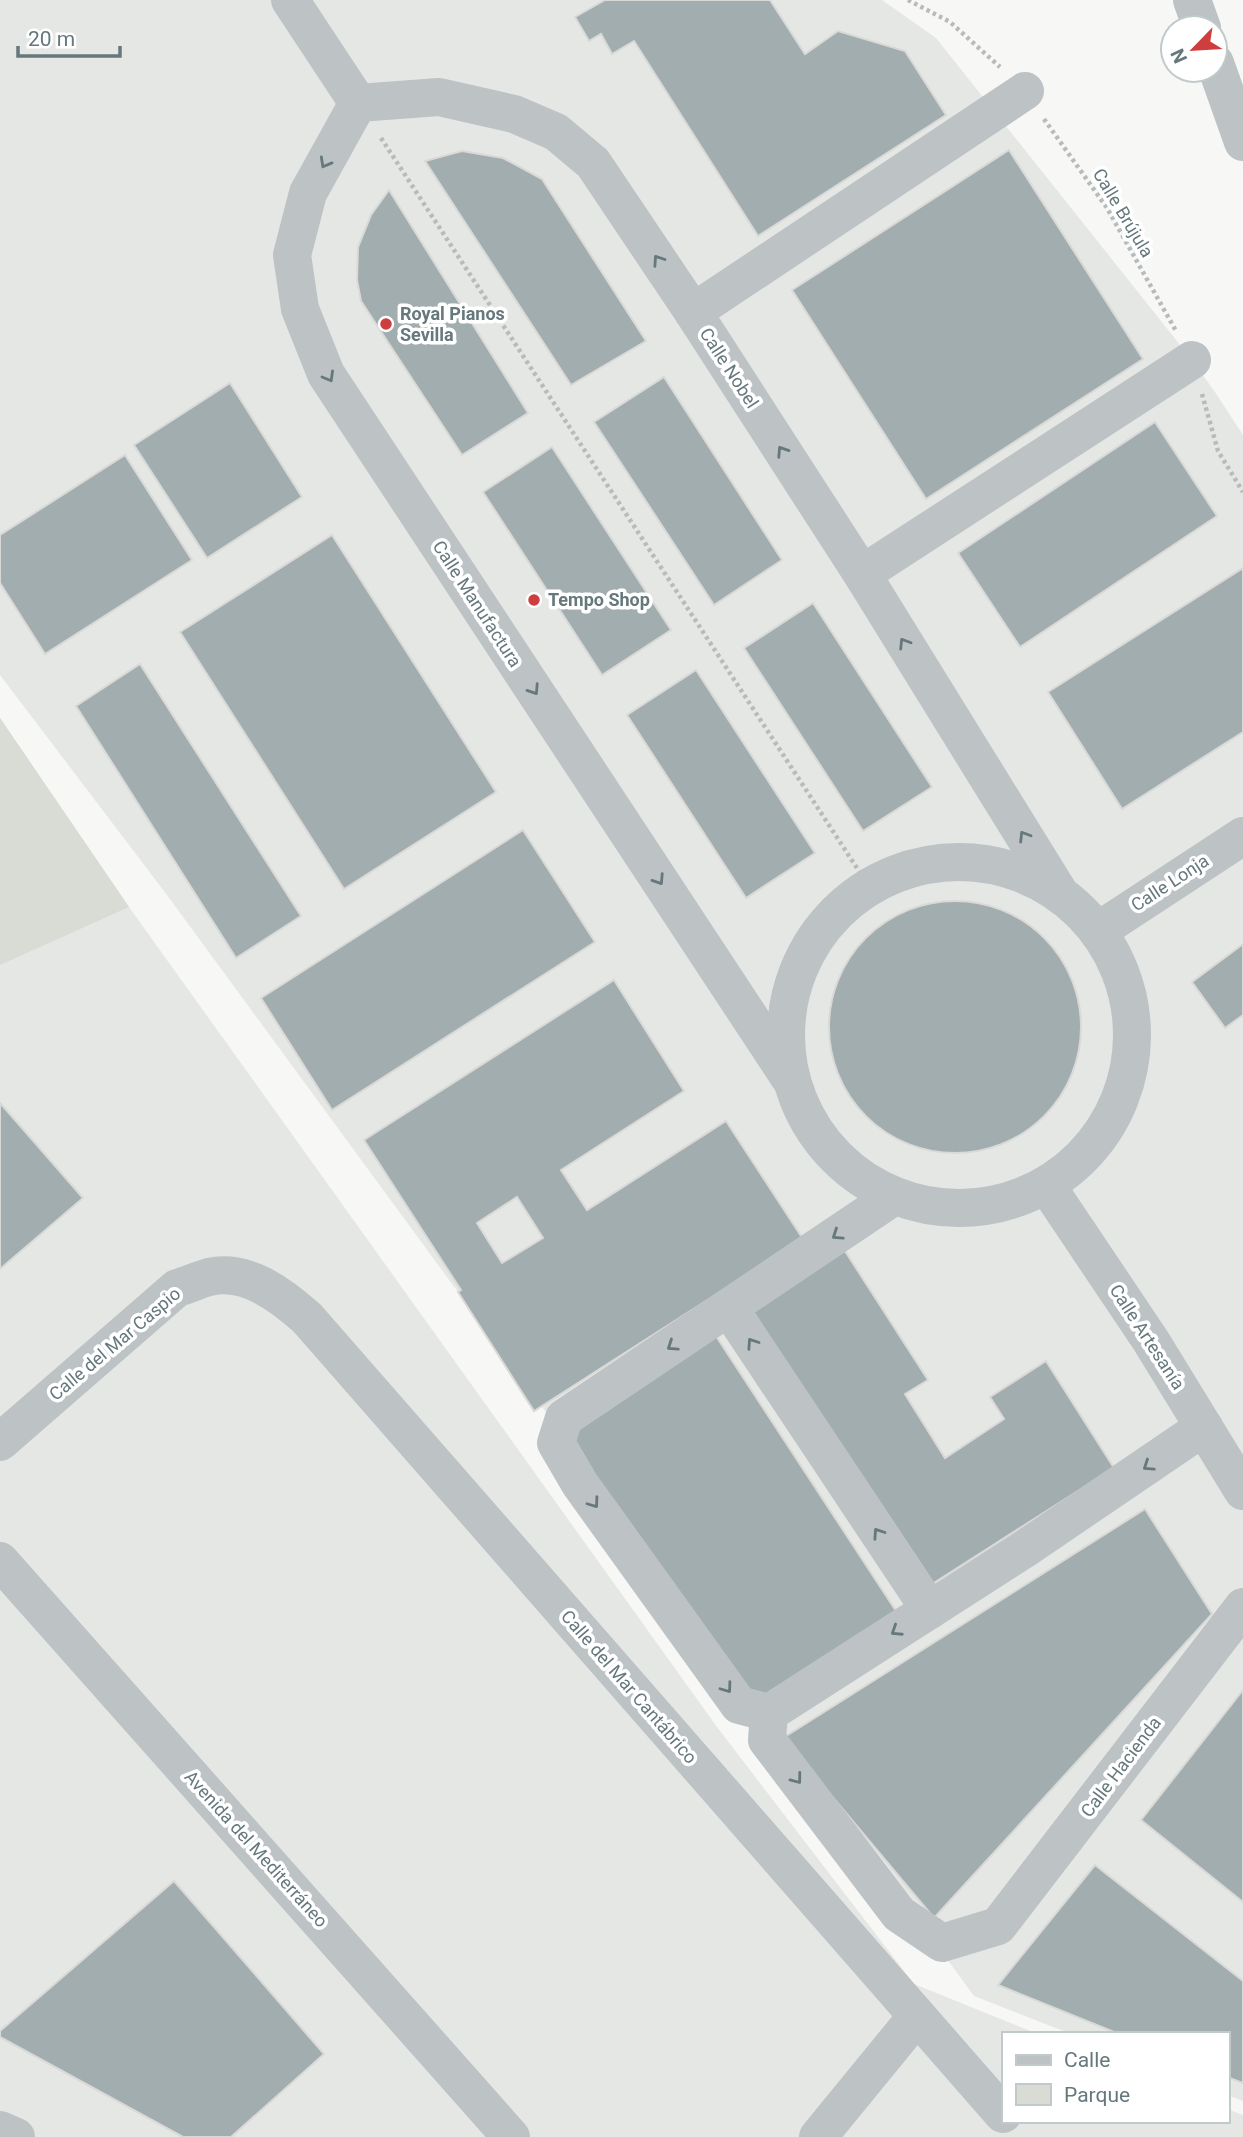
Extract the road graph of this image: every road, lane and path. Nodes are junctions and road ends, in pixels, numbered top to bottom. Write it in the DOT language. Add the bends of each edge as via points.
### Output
graph roads {
  1 [pos="290,0"];
  2 [pos="908,0"];
  3 [pos="1222,84"];
  4 [pos="1025,91"];
  5 [pos="358,103"];
  6 [pos="1243,142"];
  7 [pos="693,312"];
  8 [pos="1192,360"];
  9 [pos="1243,492"];
  10 [pos="862,574"];
  11 [pos="1243,836"];
  12 [pos="868,885"];
  13 [pos="1060,894"];
  14 [pos="1098,931"];
  15 [pos="789,1077"];
  16 [pos="1046,1186"];
  17 [pos="893,1197"];
  18 [pos="243,1277"];
  19 [pos="729,1308"];
  20 [pos="1204,1427"];
  21 [pos="0,1442"];
  22 [pos="1238,1471"];
  23 [pos="0,1561"];
  24 [pos="1243,1607"];
  25 [pos="930,1610"];
  26 [pos="769,1713"];
  27 [pos="918,2016"];
  28 [pos="1002,2112"];
  29 [pos="1012,2123"];
  30 [pos="0,2130"];
  31 [pos="16,2137"];
  32 [pos="511,2137"];
  33 [pos="818,2137"];
  34 [pos="1024,2137"];
  1 -- 5 [label="street"];
  2 -- 4 [label="path, Calle Brújula" via="950,22"];
  3 -- 6 [label="street"];
  4 -- 7 [label="street"];
  4 -- 8 [label="path, Calle Brújula" via="1107,208"];
  7 -- 5 [label="street, Calle Nobel, one-way" via="593,163 556,132 514,114 439,97"];
  5 -- 12 [label="path"];
  5 -- 15 [label="street, Calle Manufactura, one-way" via="308,193 292,256 299,309 326,374"];
  10 -- 7 [label="street, Calle Nobel, one-way"];
  8 -- 9 [label="path, Calle Brújula" via="1218,452"];
  8 -- 10 [label="street"];
  13 -- 10 [label="street, Calle Nobel, one-way"];
  11 -- 14 [label="street, Calle Lonja"];
  12 -- 13 [label="street" via="915,866 966,860 1015,870"];
  12 -- 15 [label="street" via="834,913 807,948 790,989 784,1033"];
  13 -- 14 [label="street"];
  14 -- 16 [label="street" via="1124,985 1132,1022 1129,1070 1113,1116 1085,1156"];
  15 -- 17 [label="street" via="811,1128 847,1168"];
  16 -- 17 [label="street" via="1010,1202 971,1210 931,1208"];
  16 -- 20 [label="street, Calle Artesanía" via="1152,1341"];
  17 -- 19 [label="street, one-way"];
  18 -- 21 [label="street, Calle del Mar Caspio" via="211,1276 177,1288"];
  18 -- 27 [label="street, Calle del Mar Cantábrico" via="283,1296 307,1318"];
  25 -- 19 [label="street, one-way"];
  19 -- 26 [label="street, one-way" via="564,1418 556,1443 580,1484 739,1705"];
  20 -- 22 [label="street, Calle Artesanía"];
  20 -- 25 [label="street, one-way"];
  23 -- 32 [label="street, Avenida del Mediterráneo"];
  26 -- 24 [label="street, Calle Hacienda, one-way" via="767,1740 899,1914 942,1943 998,1926"];
  25 -- 26 [label="street, one-way"];
  27 -- 28 [label="street, Calle del Mar Cantábrico"];
  27 -- 33 [label="street"];
  29 -- 34 [label="street"];
  30 -- 31 [label="street"];
}
